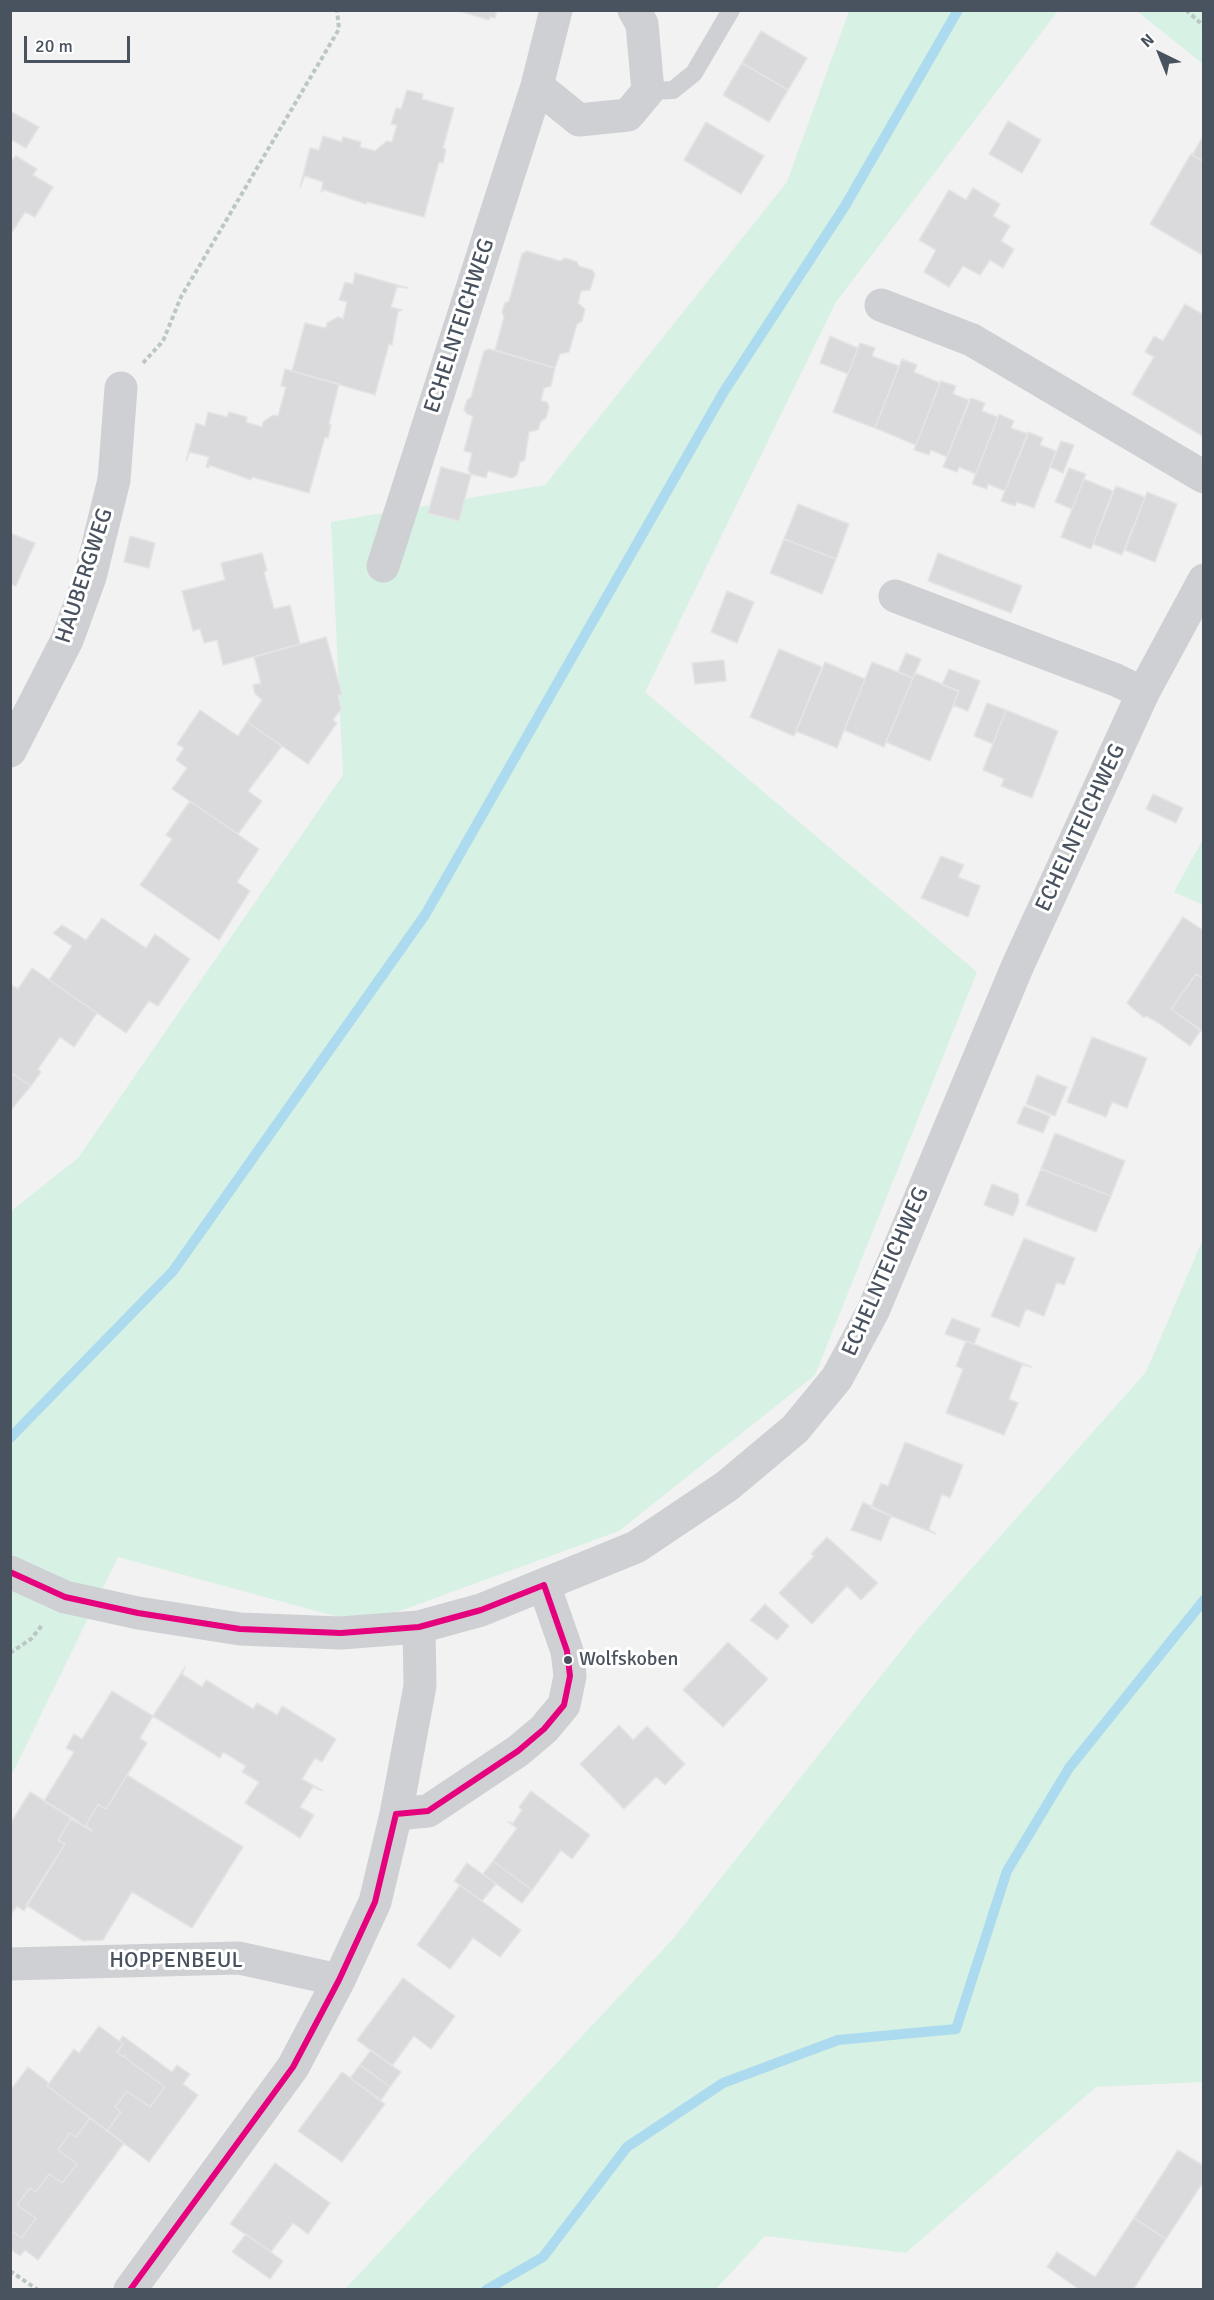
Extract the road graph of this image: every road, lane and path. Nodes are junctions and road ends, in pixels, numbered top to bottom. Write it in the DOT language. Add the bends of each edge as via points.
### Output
graph roads {
  1 [pos="337,10"];
  2 [pos="556,10"];
  3 [pos="634,10"];
  4 [pos="731,10"];
  5 [pos="1186,10"];
  6 [pos="1203,26"];
  7 [pos="537,86"];
  8 [pos="648,91"];
  9 [pos="881,305"];
  10 [pos="121,388"];
  11 [pos="1203,477"];
  12 [pos="382,566"];
  13 [pos="1203,580"];
  14 [pos="895,596"];
  15 [pos="1196,614"];
  16 [pos="1143,693"];
  17 [pos="10,752"];
  18 [pos="10,1572"];
  19 [pos="544,1585"];
  20 [pos="419,1627"];
  21 [pos="396,1814"];
  22 [pos="10,1964"];
  23 [pos="339,1980"];
  24 [pos="10,2271"];
  25 [pos="38,2289"];
  26 [pos="130,2289"];
  1 -- 10 [label="path" via="339,29 181,297 163,341"];
  2 -- 7 [label="street, ECHELNTEICHWEG"];
  3 -- 8 [label="street" via="642,24"];
  4 -- 8 [label="lane" via="694,73 673,90"];
  5 -- 6 [label="path"];
  7 -- 8 [label="street" via="579,120 628,115"];
  7 -- 12 [label="street, ECHELNTEICHWEG"];
  9 -- 11 [label="street" via="972,340"];
  10 -- 17 [label="street, HAUBERGWEG" via="114,480 90,577 66,640"];
  13 -- 15 [label="street, ECHELNTEICHWEG"];
  14 -- 16 [label="street"];
  15 -- 16 [label="street, ECHELNTEICHWEG"];
  16 -- 19 [label="street, ECHELNTEICHWEG" via="1018,965 873,1311 837,1378 795,1429 727,1486 636,1547"];
  18 -- 20 [label="street, ECHELNTEICHWEG" via="64,1597 240,1629 341,1633"];
  19 -- 20 [label="street, ECHELNTEICHWEG" via="481,1610"];
  19 -- 21 [label="street" via="568,1659 570,1676 564,1705 518,1751 429,1811"];
  20 -- 21 [label="street" via="420,1686"];
  21 -- 23 [label="street" via="375,1902"];
  22 -- 23 [label="street, HOPPENBEUL" via="238,1958"];
  23 -- 26 [label="street" via="293,2067"];
  24 -- 25 [label="path"];
}
